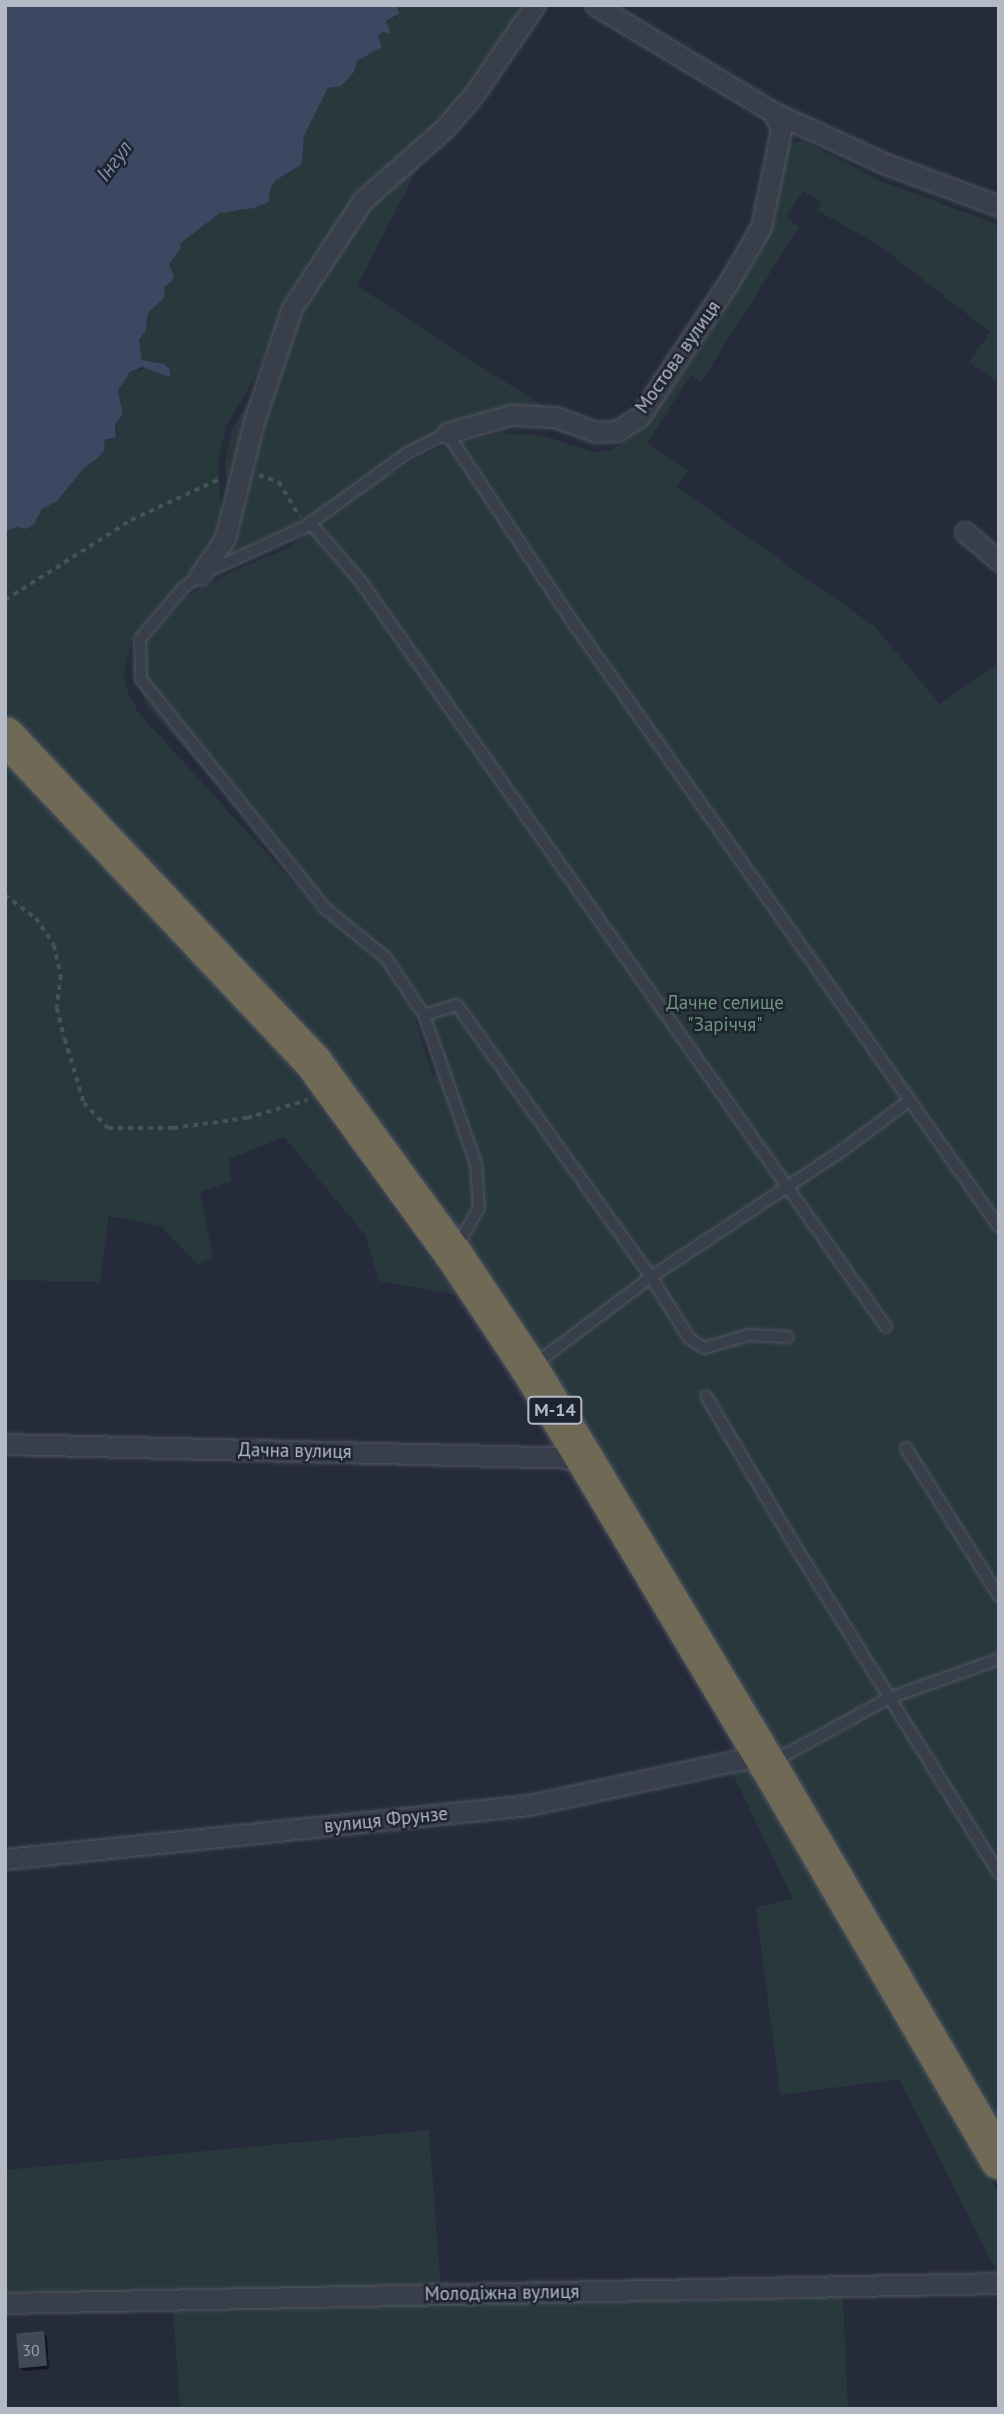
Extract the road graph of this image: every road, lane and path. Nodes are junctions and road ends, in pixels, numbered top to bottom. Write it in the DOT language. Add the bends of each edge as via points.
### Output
graph roads {
  1 [pos="535,5"];
  2 [pos="595,5"];
  3 [pos="773,112"];
  4 [pos="999,206"];
  5 [pos="447,433"];
  6 [pos="242,469"];
  7 [pos="308,525"];
  8 [pos="965,532"];
  9 [pos="999,561"];
  10 [pos="200,575"];
  11 [pos="5,600"];
  12 [pos="5,735"];
  13 [pos="5,895"];
  14 [pos="424,1015"];
  15 [pos="336,1092"];
  16 [pos="909,1101"];
  17 [pos="787,1187"];
  18 [pos="999,1227"];
  19 [pos="453,1254"];
  20 [pos="651,1277"];
  21 [pos="886,1327"];
  22 [pos="788,1337"];
  23 [pos="529,1368"];
  24 [pos="706,1396"];
  25 [pos="5,1444"];
  26 [pos="906,1448"];
  27 [pos="584,1458"];
  28 [pos="999,1595"];
  29 [pos="999,1660"];
  30 [pos="889,1698"];
  31 [pos="765,1760"];
  32 [pos="5,1859"];
  33 [pos="999,1874"];
  34 [pos="999,2161"];
  35 [pos="999,2283"];
  36 [pos="5,2303"];
  1 -- 6 [label="street" via="446,127 363,200 292,308"];
  2 -- 3 [label="street"];
  3 -- 4 [label="street" via="886,164"];
  3 -- 5 [label="street, Мостова вулиця" via="781,130 761,227 640,416 617,431 596,432 556,417 511,415"];
  5 -- 7 [label="lane" via="406,454"];
  5 -- 16 [label="lane" via="580,632"];
  6 -- 7 [label="path" via="279,482"];
  6 -- 10 [label="street" via="225,538"];
  6 -- 11 [label="path" via="131,520"];
  7 -- 10 [label="lane"];
  7 -- 17 [label="lane" via="359,579"];
  8 -- 9 [label="street"];
  10 -- 14 [label="lane" via="183,588 140,639 141,679 324,908 386,958"];
  12 -- 15 [label="highway, М-14" via="313,1062"];
  13 -- 15 [label="path" via="36,918 54,945 61,975 57,1008 65,1039 84,1103 108,1128 173,1128 247,1118"];
  14 -- 19 [label="lane" via="476,1164 479,1208"];
  14 -- 20 [label="lane" via="457,1005"];
  15 -- 19 [label="highway, М-14"];
  16 -- 17 [label="lane"];
  16 -- 18 [label="lane"];
  17 -- 20 [label="lane"];
  17 -- 21 [label="lane"];
  19 -- 23 [label="highway, М-14"];
  20 -- 22 [label="lane" via="689,1338 704,1348 749,1335"];
  20 -- 23 [label="lane"];
  23 -- 27 [label="highway, М-14"];
  24 -- 30 [label="lane"];
  25 -- 27 [label="street, Дачна вулиця"];
  26 -- 28 [label="lane"];
  27 -- 31 [label="highway, М-14"];
  29 -- 30 [label="lane"];
  30 -- 31 [label="lane"];
  30 -- 33 [label="lane"];
  31 -- 32 [label="street, вулиця Фрунзе" via="529,1805"];
  31 -- 34 [label="highway, М-14"];
  35 -- 36 [label="street, Молодіжна вулиця"];
}
